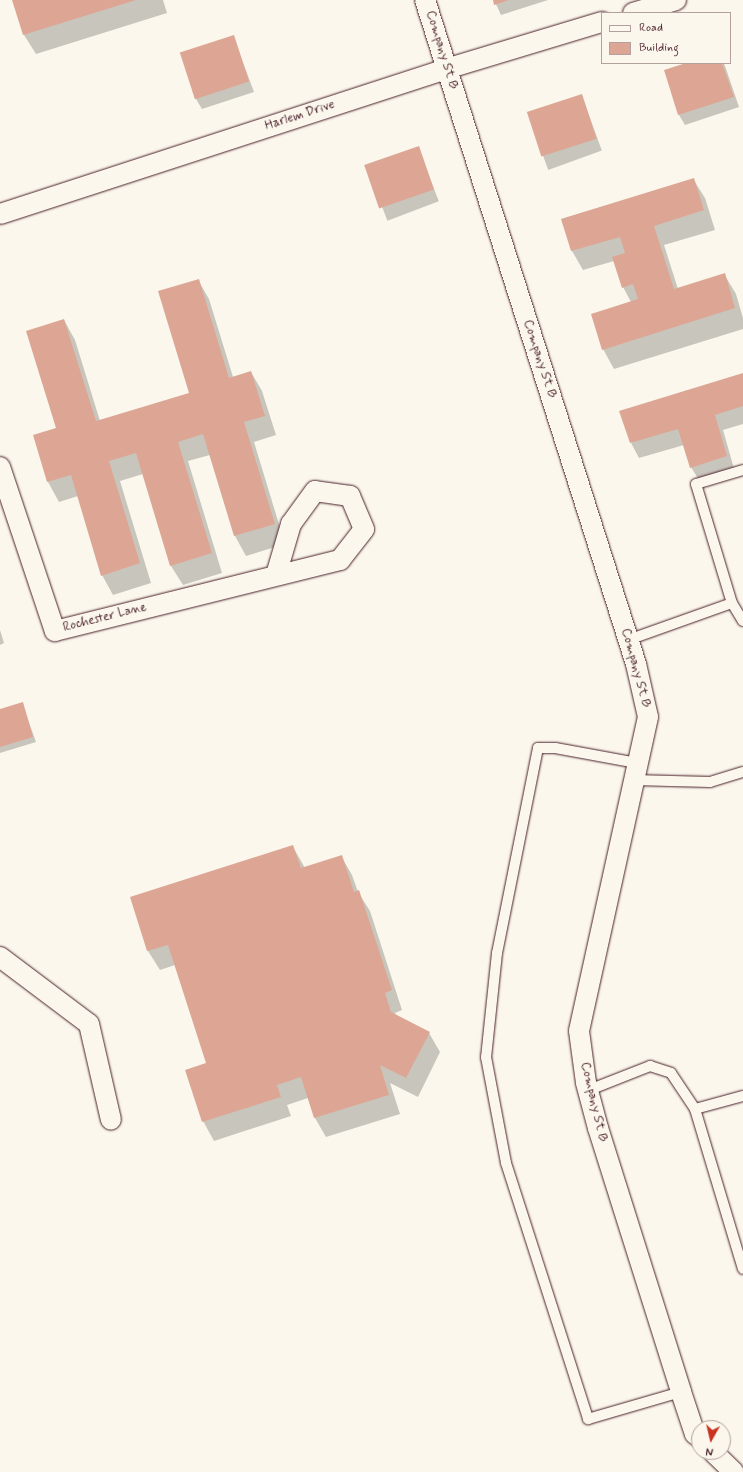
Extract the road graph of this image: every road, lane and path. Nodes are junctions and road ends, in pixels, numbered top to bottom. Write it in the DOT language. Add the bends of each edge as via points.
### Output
graph roads {
  1 [pos="425,0"];
  2 [pos="676,0"];
  3 [pos="636,12"];
  4 [pos="601,22"];
  5 [pos="446,69"];
  6 [pos="1,208"];
  7 [pos="0,467"];
  8 [pos="743,470"];
  9 [pos="276,575"];
  10 [pos="732,603"];
  11 [pos="743,621"];
  12 [pos="628,640"];
  13 [pos="635,772"];
  14 [pos="743,772"];
  15 [pos="0,957"];
  16 [pos="589,1090"];
  17 [pos="743,1096"];
  18 [pos="695,1109"];
  19 [pos="111,1120"];
  20 [pos="743,1269"];
  21 [pos="681,1392"];
  22 [pos="692,1420"];
  23 [pos="721,1460"];
  24 [pos="734,1472"];
  1 -- 5 [label="street, Company St B"];
  2 -- 3 [label="street"];
  4 -- 5 [label="street, Harlem Drive"];
  5 -- 6 [label="street, Harlem Drive"];
  5 -- 12 [label="street, Company St B"];
  7 -- 9 [label="street, Rochester Lane" via="55,631"];
  8 -- 10 [label="lane" via="696,484"];
  9 -- 9 [label="street, Rochester Lane" via="340,560 364,529 350,496 315,491 291,524"];
  10 -- 11 [label="lane"];
  10 -- 12 [label="lane"];
  12 -- 13 [label="street, Company St B" via="648,717"];
  13 -- 14 [label="lane" via="710,782"];
  13 -- 16 [label="street, Company St B" via="579,1031"];
  13 -- 21 [label="lane" via="555,748 538,748 497,953 486,1057 506,1163 588,1419"];
  15 -- 19 [label="street" via="89,1024"];
  16 -- 18 [label="lane" via="650,1066 671,1073"];
  16 -- 21 [label="street, Company St B" via="598,1128"];
  17 -- 18 [label="lane"];
  18 -- 20 [label="lane"];
  21 -- 22 [label="street, Company St B"];
  23 -- 24 [label="street"];
}
